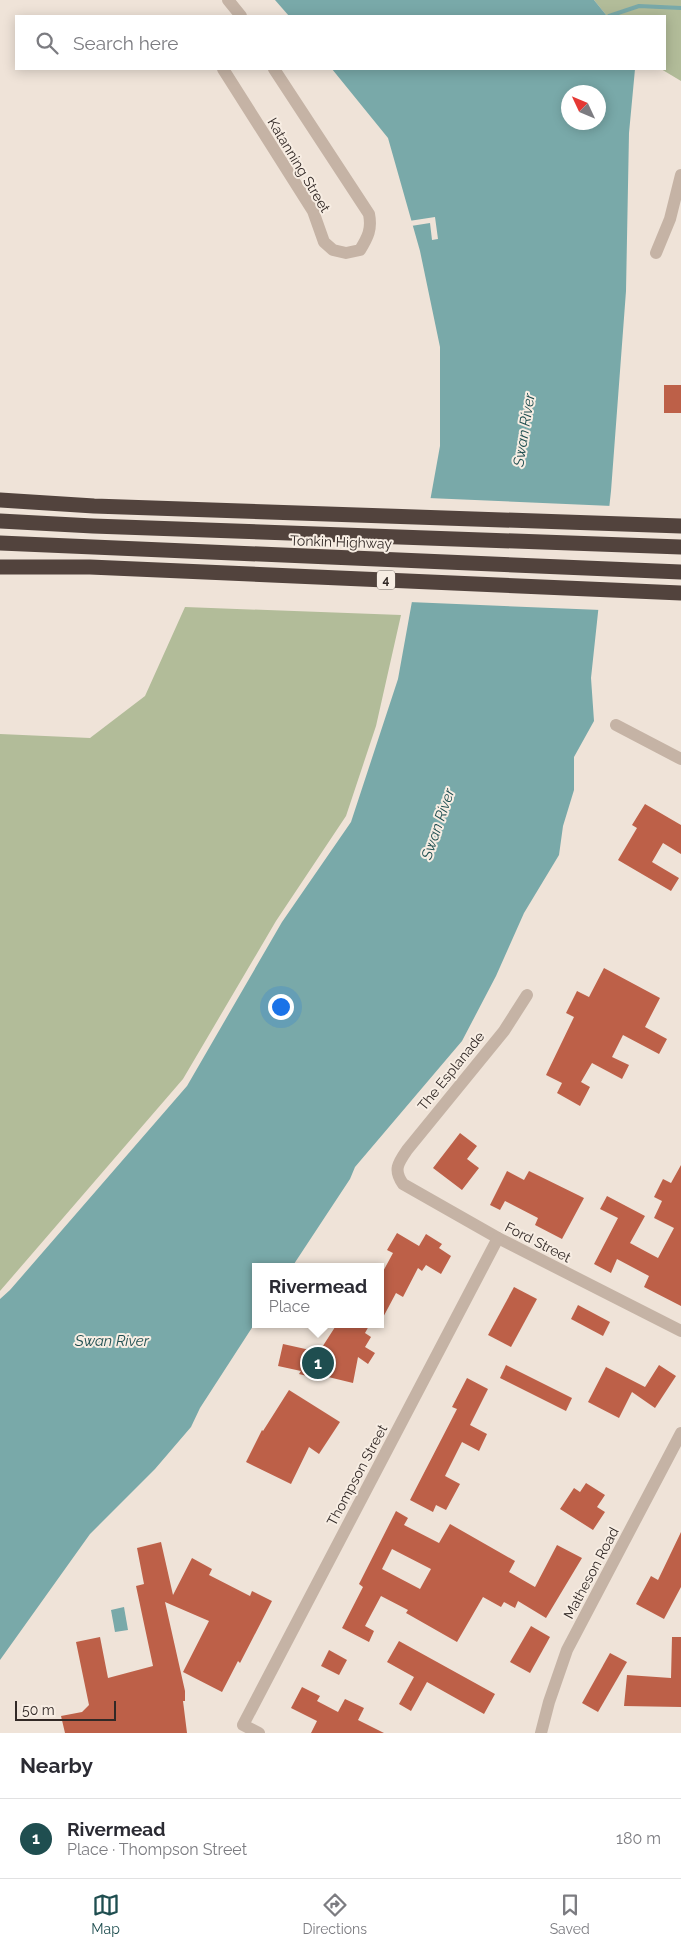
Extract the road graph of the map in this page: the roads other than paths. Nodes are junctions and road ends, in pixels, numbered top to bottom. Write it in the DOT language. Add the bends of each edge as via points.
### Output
graph roads {
  1 [pos="228,0"];
  2 [pos="240,15"];
  3 [pos="223,70"];
  4 [pos="275,70"];
  5 [pos="681,175"];
  6 [pos="656,253"];
  7 [pos="0,500"];
  8 [pos="0,521"];
  9 [pos="681,526"];
  10 [pos="0,543"];
  11 [pos="681,547"];
  12 [pos="0,567"];
  13 [pos="681,572"];
  14 [pos="681,593"];
  15 [pos="616,725"];
  16 [pos="681,759"];
  17 [pos="527,995"];
  18 [pos="397,1165"];
  19 [pos="498,1238"];
  20 [pos="681,1331"];
  21 [pos="681,1433"];
  22 [pos="259,1733"];
  23 [pos="541,1733"];
  1 -- 2 [label="street"];
  3 -- 4 [label="street, Katanning Street" via="313,211 324,242 333,250 346,253 360,250 371,226 369,214"];
  5 -- 6 [label="street" via="670,219"];
  7 -- 9 [label="highway"];
  8 -- 11 [label="highway, Tonkin Highway"];
  10 -- 13 [label="highway, Tonkin Highway"];
  12 -- 14 [label="highway, 4"];
  15 -- 16 [label="street"];
  17 -- 18 [label="street, The Esplanade" via="504,1031"];
  18 -- 19 [label="street, Ford Street" via="397,1175 403,1184"];
  19 -- 20 [label="street, Ford Street"];
  19 -- 22 [label="street, Thompson Street" via="242,1725"];
  21 -- 23 [label="street, Matheson Road" via="567,1650"];
}
